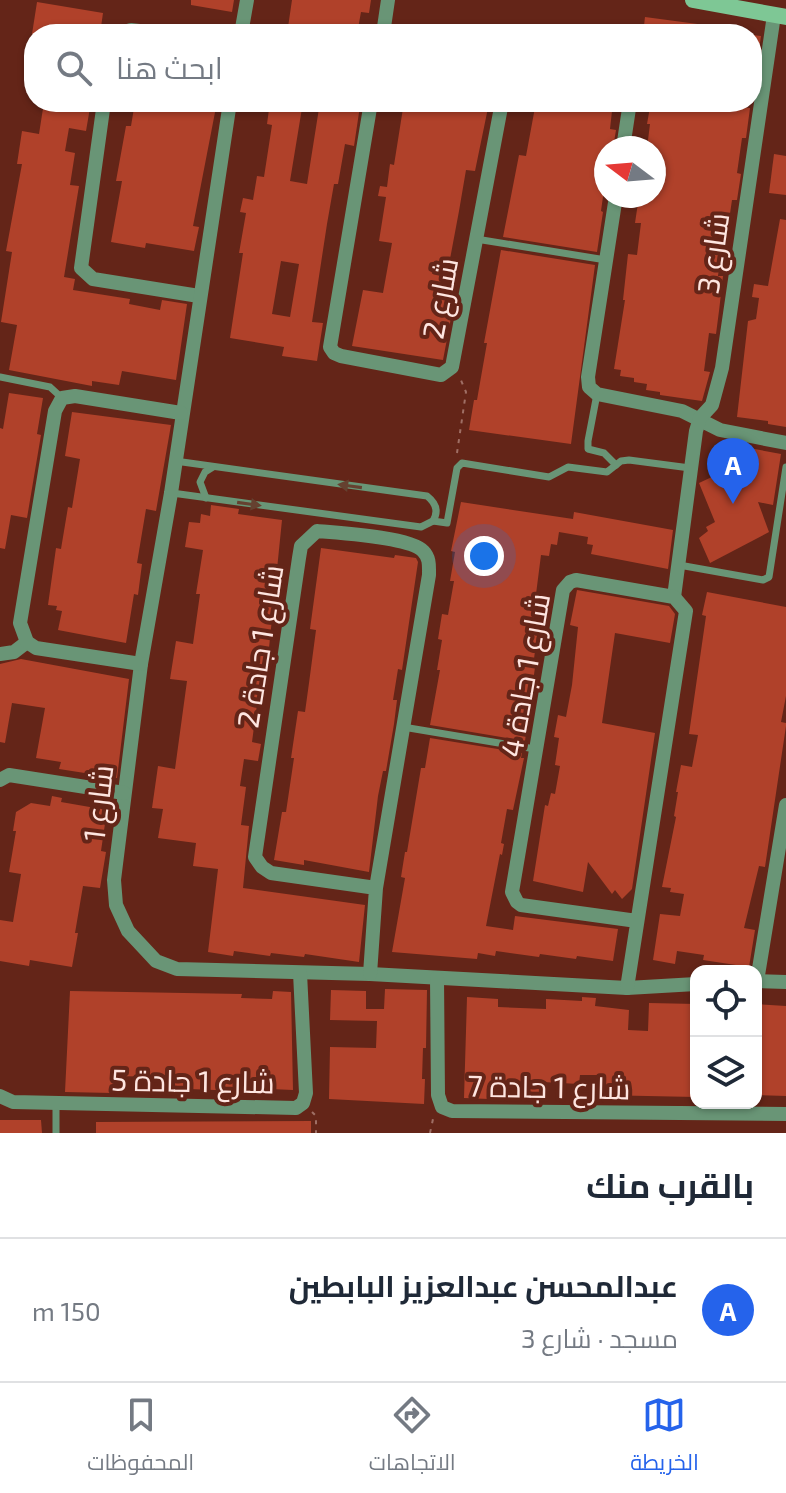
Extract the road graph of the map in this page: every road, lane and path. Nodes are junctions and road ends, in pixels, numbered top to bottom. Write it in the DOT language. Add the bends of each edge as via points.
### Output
graph roads {
  1 [pos="247,0"];
  2 [pos="388,0"];
  3 [pos="693,0"];
  4 [pos="717,2"];
  5 [pos="780,16"];
  6 [pos="243,24"];
  7 [pos="384,24"];
  8 [pos="762,72"];
  9 [pos="103,112"];
  10 [pos="228,112"];
  11 [pos="369,112"];
  12 [pos="500,112"];
  13 [pos="628,112"];
  14 [pos="753,112"];
  15 [pos="625,136"];
  16 [pos="614,208"];
  17 [pos="476,239"];
  18 [pos="606,260"];
  19 [pos="199,296"];
  20 [pos="452,367"];
  21 [pos="0,377"];
  22 [pos="597,394"];
  23 [pos="62,398"];
  24 [pos="181,413"];
  25 [pos="700,418"];
  26 [pos="786,443"];
  27 [pos="175,461"];
  28 [pos="459,465"];
  29 [pos="616,465"];
  30 [pos="215,466"];
  31 [pos="786,467"];
  32 [pos="692,468"];
  33 [pos="171,493"];
  34 [pos="206,498"];
  35 [pos="431,499"];
  36 [pos="451,503"];
  37 [pos="433,521"];
  38 [pos="679,565"];
  39 [pos="674,597"];
  40 [pos="27,642"];
  41 [pos="0,654"];
  42 [pos="141,664"];
  43 [pos="403,727"];
  44 [pos="536,749"];
  45 [pos="0,780"];
  46 [pos="124,793"];
  47 [pos="786,805"];
  48 [pos="784,843"];
  49 [pos="376,888"];
  50 [pos="637,921"];
  51 [pos="759,965"];
  52 [pos="300,973"];
  53 [pos="370,974"];
  54 [pos="437,978"];
  55 [pos="762,981"];
  56 [pos="786,982"];
  57 [pos="690,984"];
  58 [pos="627,988"];
  59 [pos="0,1096"];
  60 [pos="56,1103"];
  61 [pos="303,1103"];
  62 [pos="442,1107"];
  63 [pos="786,1114"];
  64 [pos="56,1133"];
  65 [pos="316,1133"];
  66 [pos="430,1133"];
  1 -- 6 [label="street"];
  2 -- 7 [label="street"];
  3 -- 4 [label="street"];
  4 -- 5 [label="street"];
  5 -- 8 [label="street, شارع 3"];
  9 -- 19 [label="street" via="81,268 93,279"];
  10 -- 19 [label="street, شارع 1"];
  11 -- 20 [label="street, شارع 2" via="330,347 341,356 441,375"];
  12 -- 17 [label="street, شارع 2"];
  13 -- 15 [label="street"];
  14 -- 25 [label="street, شارع 3" via="722,368 712,405"];
  16 -- 18 [label="street"];
  17 -- 18 [label="lane"];
  17 -- 20 [label="street, شارع 2"];
  18 -- 22 [label="street" via="588,377"];
  19 -- 24 [label="street, شارع 1"];
  20 -- 28 [label="path" via="466,392"];
  21 -- 23 [label="lane" via="50,387"];
  22 -- 25 [label="street"];
  22 -- 29 [label="lane" via="588,449 604,453"];
  23 -- 24 [label="street"];
  23 -- 40 [label="street" via="55,411 20,623"];
  24 -- 27 [label="street, شارع 1"];
  25 -- 26 [label="street" via="720,430"];
  25 -- 32 [label="street, شارع 3"];
  27 -- 30 [label="lane"];
  27 -- 33 [label="street, شارع 1"];
  28 -- 29 [label="lane" via="549,477 565,468 604,473"];
  28 -- 36 [label="lane"];
  29 -- 32 [label="lane" via="629,460"];
  30 -- 34 [label="lane" via="200,482"];
  35 -- 30 [label="lane, one-way"];
  31 -- 38 [label="lane" via="769,577"];
  32 -- 38 [label="street, شارع 3"];
  33 -- 34 [label="lane"];
  33 -- 42 [label="street, شارع 1"];
  34 -- 37 [label="lane, one-way" via="421,527"];
  35 -- 36 [label="lane"];
  35 -- 37 [label="lane" via="436,507"];
  36 -- 37 [label="lane" via="447,523"];
  38 -- 39 [label="street, شارع 3"];
  39 -- 44 [label="street, شارع 1 جادة 4" via="576,580 566,585"];
  39 -- 50 [label="street" via="687,619"];
  40 -- 41 [label="street"];
  40 -- 42 [label="street" via="42,650"];
  42 -- 46 [label="street, شارع 1"];
  43 -- 44 [label="lane"];
  43 -- 49 [label="street, شارع 1 جادة 2"];
  43 -- 49 [label="street, شارع 1 جادة 2" via="429,562 416,546 317,531 301,546 255,857 271,873"];
  44 -- 50 [label="street, شارع 1 جادة 4" via="513,898 527,907"];
  45 -- 46 [label="street" via="9,775"];
  46 -- 52 [label="street, شارع 1" via="116,905 128,931 156,961 177,969"];
  47 -- 48 [label="street"];
  48 -- 51 [label="street"];
  49 -- 53 [label="street, شارع 1 جادة 2"];
  50 -- 58 [label="street"];
  52 -- 53 [label="street, شارع 1"];
  52 -- 61 [label="street, شارع 1 جادة 5"];
  53 -- 54 [label="street, شارع 1"];
  54 -- 58 [label="street, شارع 1"];
  54 -- 62 [label="street, شارع 1 جادة 7"];
  55 -- 56 [label="street"];
  57 -- 58 [label="street, شارع 1"];
  59 -- 60 [label="street, شارع 1 جادة 5" via="13,1102"];
  60 -- 61 [label="street, شارع 1 جادة 5" via="296,1108"];
  60 -- 64 [label="lane"];
  61 -- 65 [label="path" via="316,1116"];
  62 -- 63 [label="street, شارع 1 جادة 7"];
  62 -- 66 [label="path"];
}
